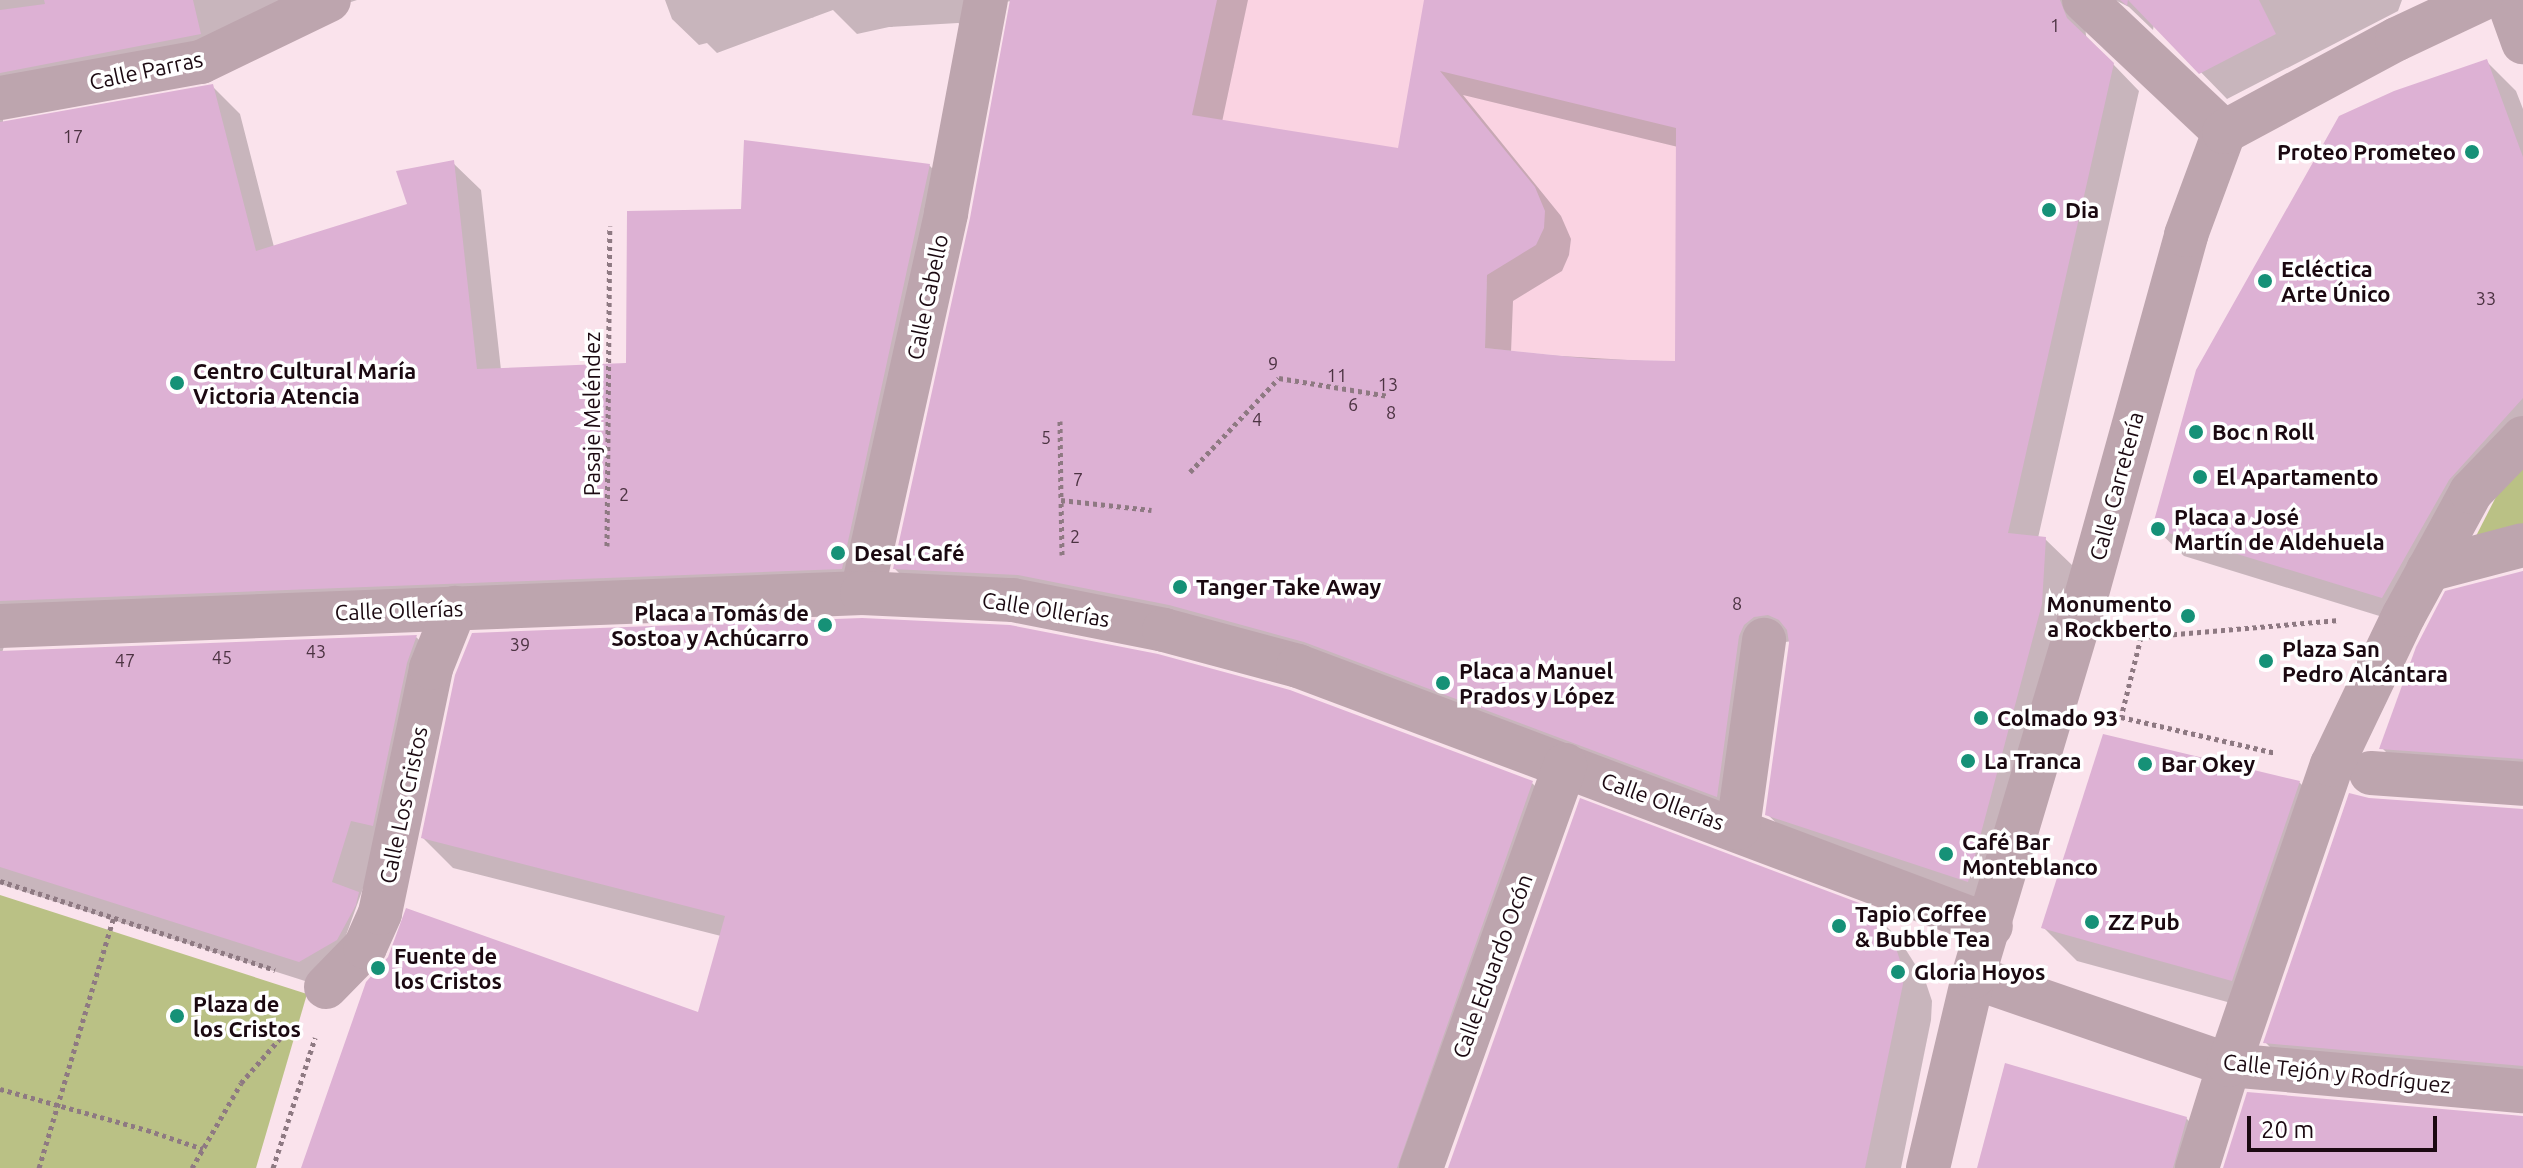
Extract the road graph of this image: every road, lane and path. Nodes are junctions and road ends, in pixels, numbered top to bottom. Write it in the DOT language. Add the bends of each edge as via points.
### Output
graph roads {
  1 [pos="329,0"];
  2 [pos="986,0"];
  3 [pos="2084,0"];
  4 [pos="2480,0"];
  5 [pos="2508,0"];
  6 [pos="2408,17"];
  7 [pos="2523,42"];
  8 [pos="0,98"];
  9 [pos="2224,132"];
  10 [pos="610,226"];
  11 [pos="1389,396"];
  12 [pos="1060,421"];
  13 [pos="2523,438"];
  14 [pos="1190,472"];
  15 [pos="1061,500"];
  16 [pos="1151,510"];
  17 [pos="2523,545"];
  18 [pos="862,593"];
  19 [pos="2414,597"];
  20 [pos="607,603"];
  21 [pos="455,608"];
  22 [pos="1063,608"];
  23 [pos="0,626"];
  24 [pos="2127,634"];
  25 [pos="2141,637"];
  26 [pos="1764,640"];
  27 [pos="1565,765"];
  28 [pos="2342,775"];
  29 [pos="2523,784"];
  30 [pos="1738,828"];
  31 [pos="0,881"];
  32 [pos="114,916"];
  33 [pos="1991,926"];
  34 [pos="1973,977"];
  35 [pos="326,987"];
  36 [pos="2229,1065"];
  37 [pos="0,1089"];
  38 [pos="2523,1091"];
  39 [pos="59,1106"];
  40 [pos="203,1149"];
  41 [pos="39,1168"];
  42 [pos="192,1168"];
  43 [pos="273,1168"];
  44 [pos="1421,1168"];
  45 [pos="1928,1168"];
  46 [pos="2197,1168"];
  1 -- 8 [label="street, Calle Parras" via="201,62"];
  2 -- 18 [label="street, Calle Cabello" via="946,213"];
  3 -- 9 [label="street"];
  4 -- 6 [label="street"];
  5 -- 7 [label="street"];
  6 -- 9 [label="street"];
  9 -- 33 [label="street, Calle Carretería" via="2186,235"];
  10 -- 20 [label="path, Pasaje Meléndez"];
  11 -- 14 [label="path" via="1279,378"];
  12 -- 15 [label="path"];
  13 -- 19 [label="street" via="2471,492"];
  15 -- 16 [label="path"];
  15 -- 22 [label="path"];
  17 -- 19 [label="street"];
  18 -- 20 [label="street, Calle Ollerías"];
  18 -- 22 [label="street, Calle Ollerías" via="1013,600"];
  19 -- 25 [label="path"];
  19 -- 28 [label="street"];
  20 -- 21 [label="street, Calle Ollerías"];
  21 -- 23 [label="street, Calle Ollerías"];
  21 -- 35 [label="street, Calle Los Cristos" via="431,668 380,913 365,947"];
  22 -- 27 [label="street, Calle Ollerías" via="1298,666"];
  24 -- 25 [label="path"];
  25 -- 28 [label="path" via="2121,717"];
  26 -- 30 [label="street"];
  27 -- 30 [label="street, Calle Ollerías"];
  27 -- 44 [label="street, Calle Eduardo Ocón"];
  28 -- 29 [label="street"];
  28 -- 36 [label="street"];
  30 -- 33 [label="street, Calle Ollerías"];
  31 -- 32 [label="path"];
  32 -- 35 [label="path"];
  32 -- 39 [label="path"];
  33 -- 34 [label="street, Calle Carretería"];
  34 -- 36 [label="street, Calle Tejón y Rodríguez"];
  34 -- 45 [label="street, Calle Carretería"];
  35 -- 40 [label="path" via="241,1083"];
  35 -- 43 [label="path" via="327,1003"];
  36 -- 38 [label="street, Calle Tejón y Rodríguez"];
  36 -- 46 [label="street"];
  37 -- 39 [label="path"];
  39 -- 40 [label="path"];
  39 -- 41 [label="path"];
  40 -- 42 [label="path"];
}
